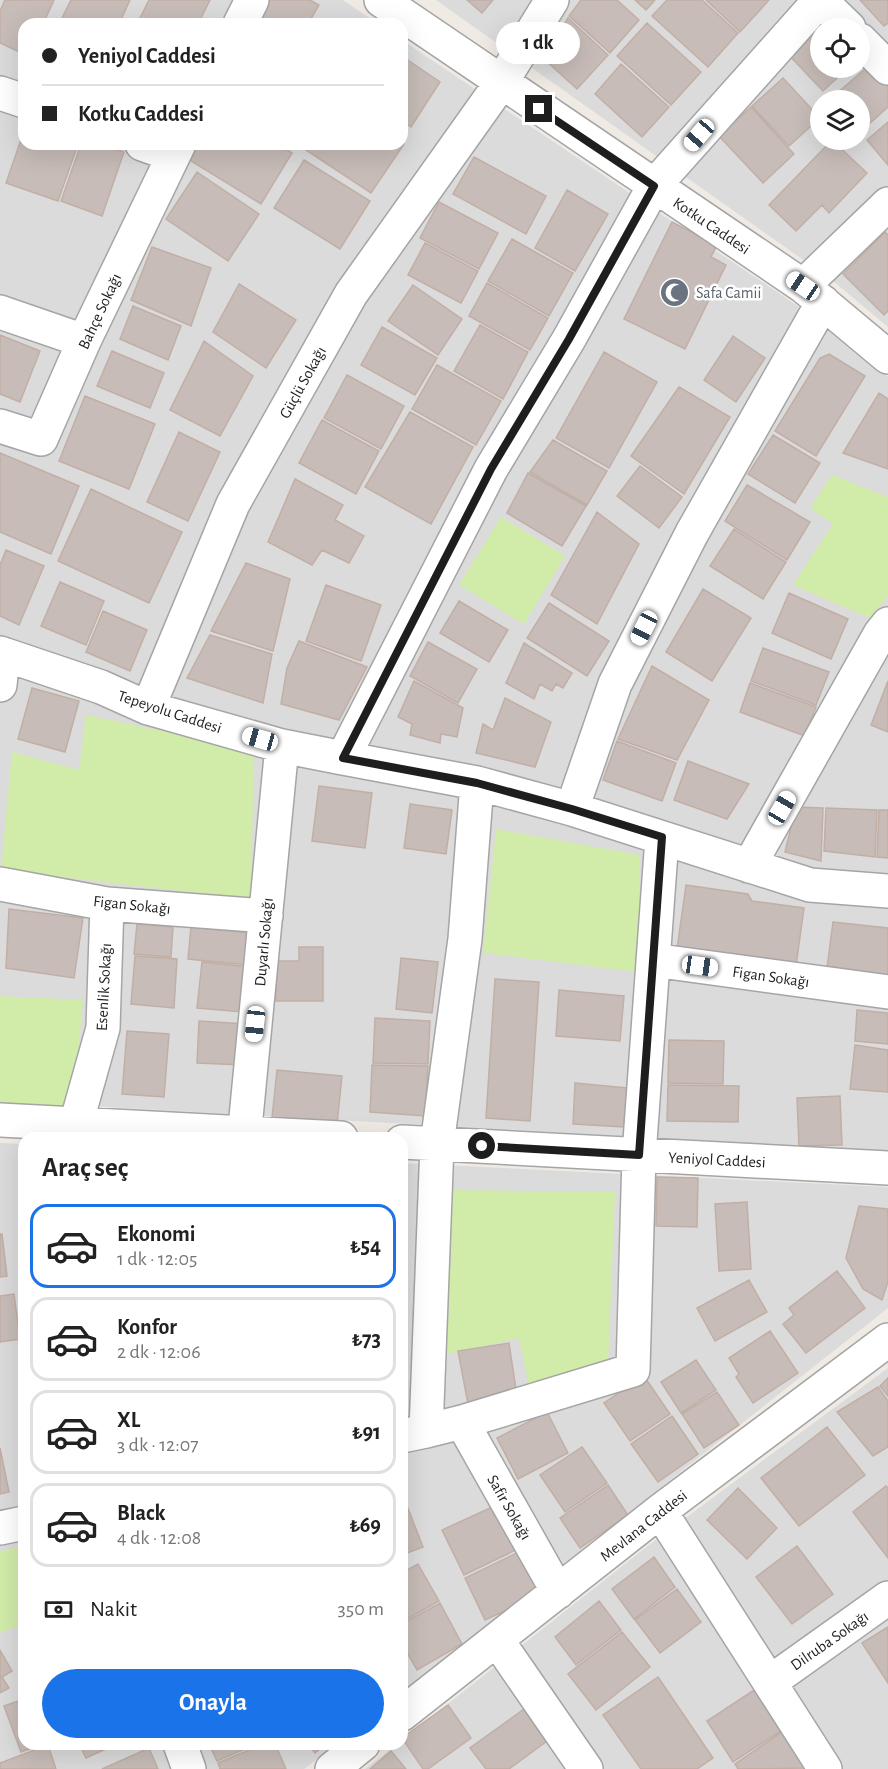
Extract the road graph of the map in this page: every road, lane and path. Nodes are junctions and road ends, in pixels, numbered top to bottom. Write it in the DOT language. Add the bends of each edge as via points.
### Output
graph roads {
  1 [pos="252,0"];
  2 [pos="381,0"];
  3 [pos="552,0"];
  4 [pos="820,0"];
  5 [pos="243,18"];
  6 [pos="407,18"];
  7 [pos="839,18"];
  8 [pos="408,19"];
  9 [pos="870,50"];
  10 [pos="888,68"];
  11 [pos="501,83"];
  12 [pos="0,93"];
  13 [pos="18,99"];
  14 [pos="176,150"];
  15 [pos="654,186"];
  16 [pos="888,204"];
  17 [pos="813,294"];
  18 [pos="0,312"];
  19 [pos="84,341"];
  20 [pos="888,357"];
  21 [pos="0,426"];
  22 [pos="888,624"];
  23 [pos="1,664"];
  24 [pos="148,708"];
  25 [pos="282,746"];
  26 [pos="343,758"];
  27 [pos="477,783"];
  28 [pos="572,809"];
  29 [pos="662,837"];
  30 [pos="749,866"];
  31 [pos="0,884"];
  32 [pos="888,891"];
  33 [pos="107,904"];
  34 [pos="266,916"];
  35 [pos="653,960"];
  36 [pos="888,992"];
  37 [pos="0,1120"];
  38 [pos="72,1131"];
  39 [pos="106,1132"];
  40 [pos="244,1132"];
  41 [pos="408,1142"];
  42 [pos="437,1144"];
  43 [pos="639,1155"];
  44 [pos="888,1168"];
  45 [pos="888,1340"];
  46 [pos="462,1422"];
  47 [pos="414,1433"];
  48 [pos="660,1511"];
  49 [pos="18,1524"];
  50 [pos="0,1528"];
  51 [pos="558,1592"];
  52 [pos="888,1598"];
  53 [pos="497,1640"];
  54 [pos="770,1682"];
  55 [pos="408,1709"];
  56 [pos="182,1750"];
  57 [pos="356,1750"];
  58 [pos="189,1769"];
  59 [pos="332,1769"];
  60 [pos="586,1769"];
  61 [pos="825,1769"];
  1 -- 5 [label="street"];
  2 -- 6 [label="street, Kotku Caddesi"];
  3 -- 11 [label="street, Güçlü Sokağı"];
  4 -- 7 [label="street"];
  4 -- 15 [label="street"];
  8 -- 11 [label="street, Kotku Caddesi"];
  9 -- 10 [label="street"];
  11 -- 15 [label="street, Kotku Caddesi"];
  11 -- 24 [label="street, Güçlü Sokağı" via="345,304 233,504"];
  12 -- 13 [label="street"];
  14 -- 19 [label="street, Bahçe Sokağı"];
  15 -- 17 [label="street, Kotku Caddesi"];
  15 -- 26 [label="street" via="491,469"];
  16 -- 17 [label="street"];
  17 -- 20 [label="street, Kotku Caddesi"];
  17 -- 28 [label="street" via="615,684"];
  18 -- 19 [label="street"];
  19 -- 21 [label="street, Bahçe Sokağı" via="41,439"];
  22 -- 30 [label="street"];
  23 -- 24 [label="street, Tepeyolu Caddesi" via="100,687"];
  24 -- 25 [label="street, Tepeyolu Caddesi"];
  25 -- 26 [label="street, Tepeyolu Caddesi"];
  25 -- 34 [label="street, Duyarlı Sokağı"];
  26 -- 27 [label="street, Tepeyolu Caddesi"];
  27 -- 28 [label="street, Tepeyolu Caddesi"];
  27 -- 42 [label="street" via="465,939"];
  28 -- 29 [label="street, Tepeyolu Caddesi"];
  29 -- 30 [label="street, Tepeyolu Caddesi"];
  29 -- 35 [label="street"];
  30 -- 32 [label="street, Tepeyolu Caddesi" via="810,885"];
  31 -- 33 [label="street, Figan Sokağı"];
  33 -- 34 [label="street, Figan Sokağı"];
  33 -- 38 [label="street, Esenlik Sokağı" via="103,1028"];
  34 -- 40 [label="street, Duyarlı Sokağı"];
  35 -- 36 [label="street, Figan Sokağı"];
  35 -- 43 [label="street"];
  37 -- 38 [label="street"];
  38 -- 39 [label="street"];
  41 -- 42 [label="street, Yeniyol Caddesi"];
  42 -- 43 [label="street, Yeniyol Caddesi"];
  42 -- 47 [label="street"];
  43 -- 44 [label="street, Yeniyol Caddesi"];
  43 -- 46 [label="street" via="633,1370"];
  45 -- 48 [label="street, Mevlana Caddesi"];
  46 -- 47 [label="street"];
  46 -- 51 [label="street, Safir Sokağı"];
  48 -- 51 [label="street, Mevlana Caddesi"];
  48 -- 54 [label="street"];
  49 -- 50 [label="street"];
  51 -- 53 [label="street, Mevlana Caddesi"];
  52 -- 54 [label="street, Dilruba Sokağı"];
  53 -- 55 [label="street, Mevlana Caddesi"];
  53 -- 60 [label="street"];
  54 -- 61 [label="street"];
  56 -- 58 [label="street"];
  57 -- 59 [label="street"];
}
